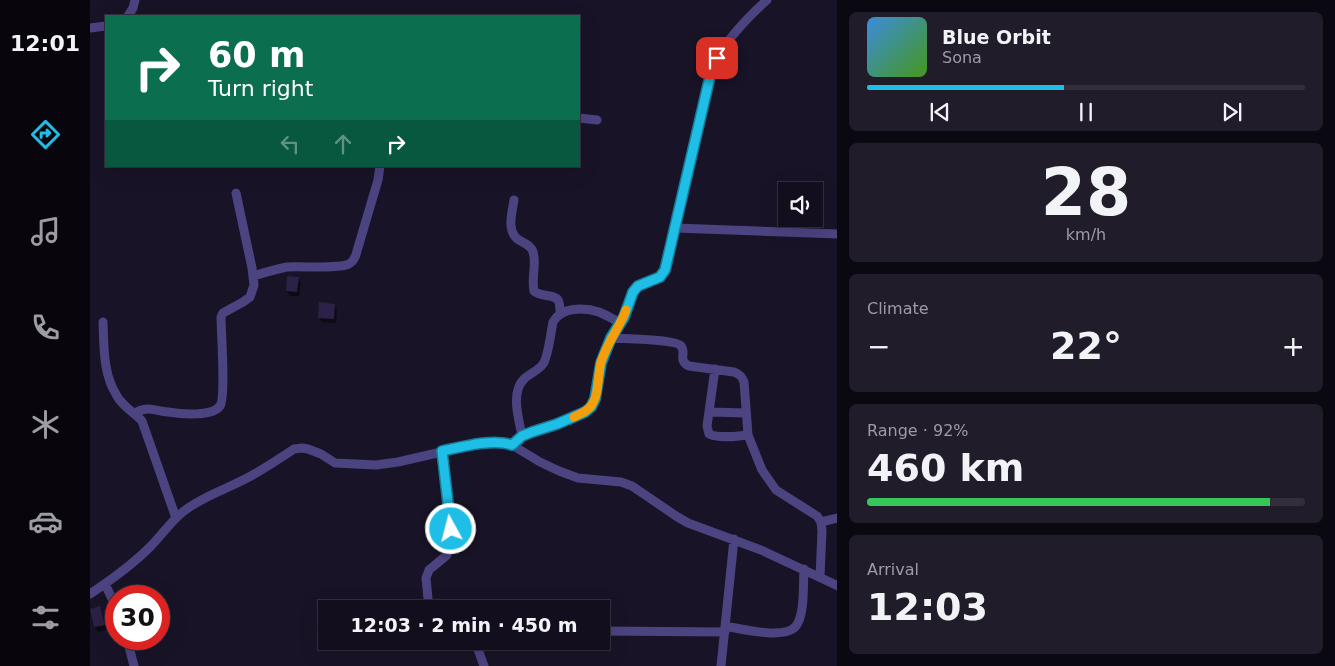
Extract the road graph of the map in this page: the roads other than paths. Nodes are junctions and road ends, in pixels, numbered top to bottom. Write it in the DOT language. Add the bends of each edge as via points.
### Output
graph roads {
  1 [pos="135,0"];
  2 [pos="768,0"];
  3 [pos="129,15"];
  4 [pos="105,26"];
  5 [pos="90,28"];
  6 [pos="580,118"];
  7 [pos="597,120"];
  8 [pos="380,167"];
  9 [pos="236,193"];
  10 [pos="514,200"];
  11 [pos="675,228"];
  12 [pos="837,234"];
  13 [pos="254,276"];
  14 [pos="560,313"];
  15 [pos="102,322"];
  16 [pos="620,323"];
  17 [pos="611,338"];
  18 [pos="715,369"];
  19 [pos="709,412"];
  20 [pos="135,413"];
  21 [pos="746,414"];
  22 [pos="748,435"];
  23 [pos="522,436"];
  24 [pos="512,445"];
  25 [pos="442,451"];
  26 [pos="176,518"];
  27 [pos="837,518"];
  28 [pos="821,522"];
  29 [pos="734,539"];
  30 [pos="804,569"];
  31 [pos="820,577"];
  32 [pos="105,584"];
  33 [pos="837,586"];
  34 [pos="90,594"];
  35 [pos="428,600"];
  36 [pos="725,629"];
  37 [pos="610,631"];
  38 [pos="130,650"];
  39 [pos="478,650"];
  40 [pos="134,666"];
  41 [pos="484,666"];
  42 [pos="721,666"];
  1 -- 3 [label="street"];
  2 -- 11 [label="street" via="725,45 712,68"];
  4 -- 5 [label="street"];
  6 -- 7 [label="street"];
  8 -- 13 [label="street" via="358,251 351,263 287,267"];
  9 -- 13 [label="street"];
  10 -- 14 [label="street" via="511,228 518,240 532,248 534,291 556,298"];
  11 -- 12 [label="street"];
  11 -- 16 [label="street" via="665,270 660,277 638,286"];
  13 -- 20 [label="street" via="250,297 220,317 220,406 204,413 173,413 144,408"];
  14 -- 16 [label="street" via="590,310"];
  14 -- 23 [label="street" via="553,322 544,362 522,381 519,388 517,407"];
  15 -- 20 [label="street" via="106,371 116,396"];
  16 -- 17 [label="street"];
  17 -- 18 [label="street" via="676,343 683,350 684,363"];
  17 -- 23 [label="street" via="601,363 591,407"];
  18 -- 19 [label="street"];
  18 -- 21 [label="street" via="743,377"];
  19 -- 21 [label="street"];
  19 -- 22 [label="street" via="707,432 712,436"];
  20 -- 26 [label="street" via="142,421"];
  21 -- 22 [label="street"];
  22 -- 28 [label="street" via="762,470 776,490 817,516"];
  23 -- 24 [label="street"];
  24 -- 25 [label="street" via="493,442"];
  24 -- 29 [label="street" via="572,476 632,486 688,523"];
  25 -- 26 [label="street" via="398,462 362,465 335,463 308,449 294,449"];
  25 -- 35 [label="street" via="451,544 447,555 429,570 426,578"];
  26 -- 32 [label="street" via="145,551"];
  27 -- 28 [label="street"];
  28 -- 31 [label="street"];
  29 -- 30 [label="street"];
  29 -- 36 [label="street"];
  30 -- 31 [label="street"];
  30 -- 36 [label="street" via="800,620 792,630 781,633"];
  31 -- 33 [label="street"];
  32 -- 34 [label="street"];
  36 -- 37 [label="street"];
  36 -- 42 [label="street"];
  38 -- 40 [label="street"];
  39 -- 41 [label="street"];
}
